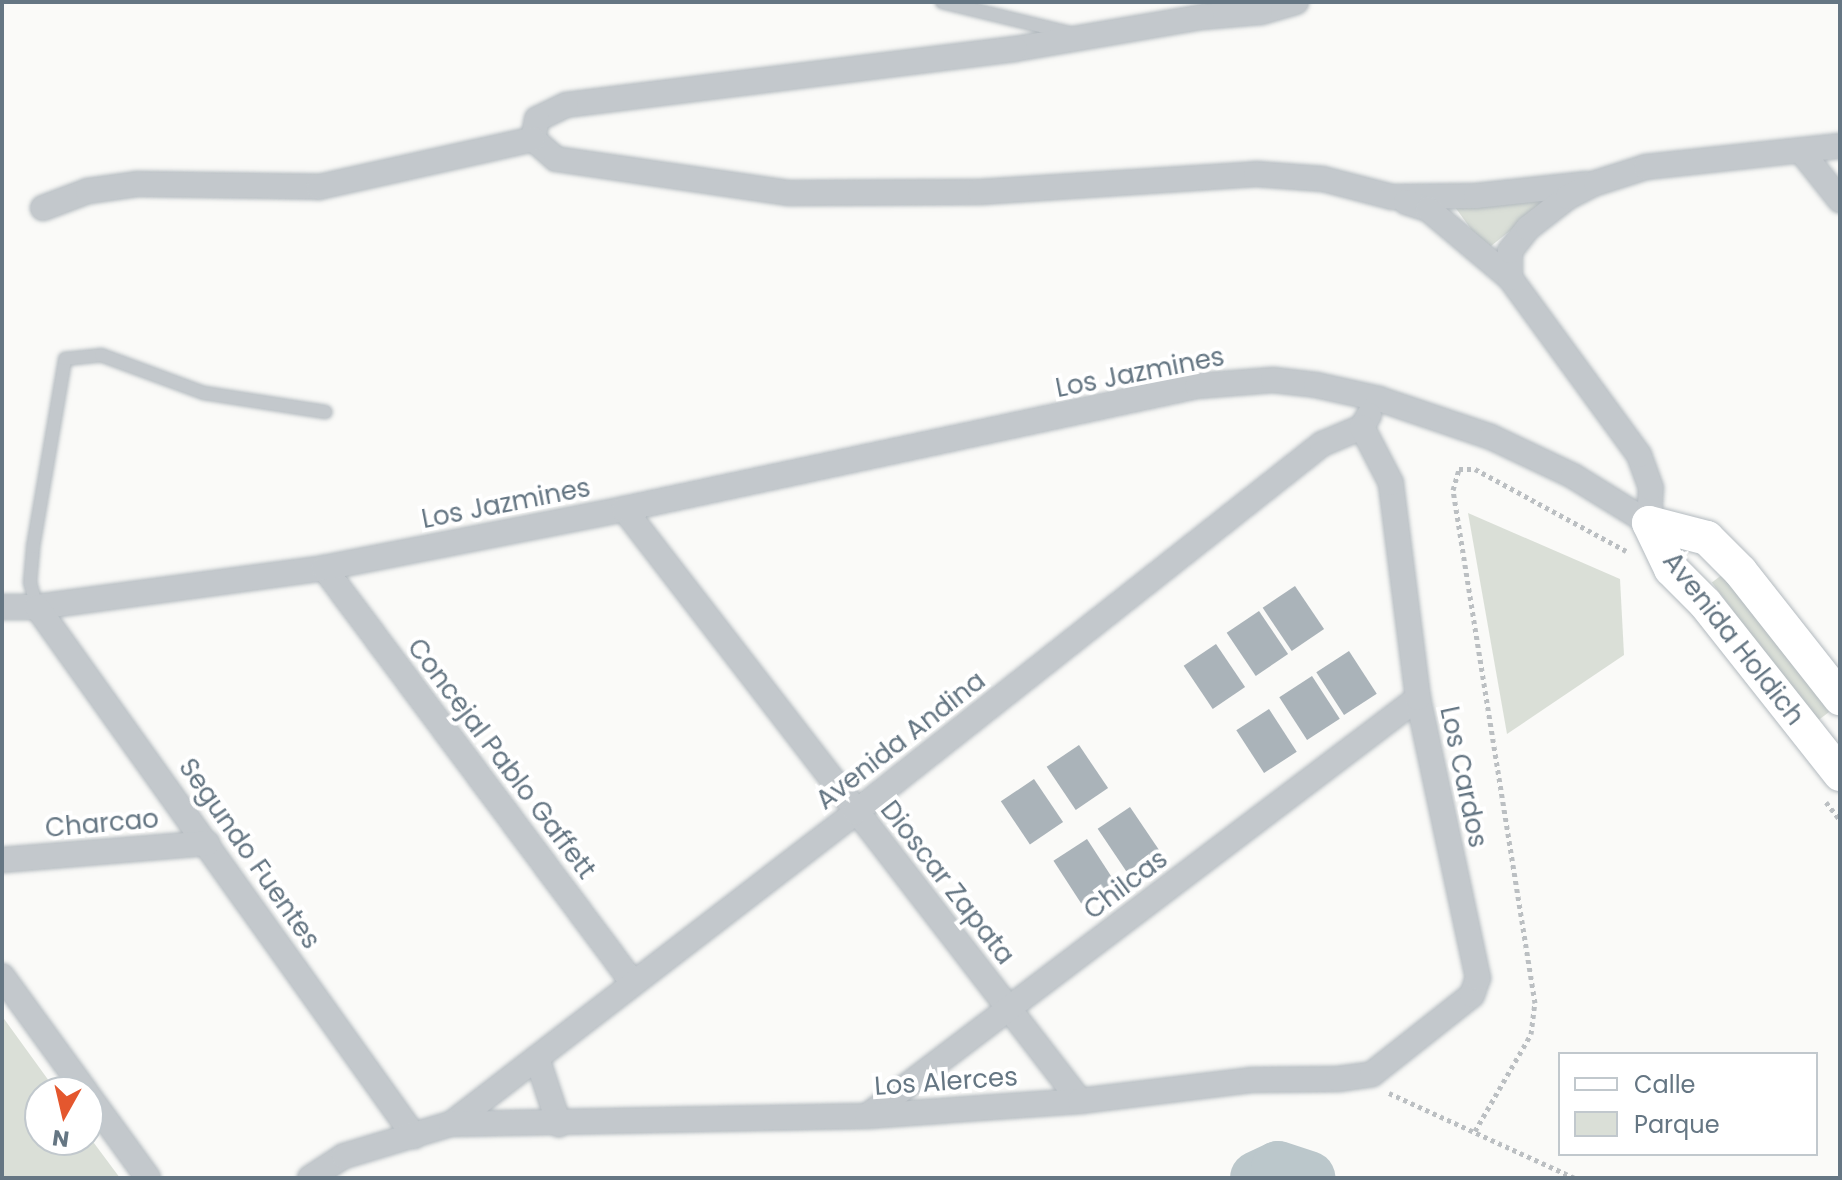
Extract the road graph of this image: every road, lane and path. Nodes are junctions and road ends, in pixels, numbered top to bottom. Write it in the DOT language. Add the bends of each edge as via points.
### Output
graph roads {
  1 [pos="942,2"];
  2 [pos="1296,2"];
  3 [pos="1088,37"];
  4 [pos="533,139"];
  5 [pos="1840,146"];
  6 [pos="1801,151"];
  7 [pos="1596,183"];
  8 [pos="1392,197"];
  9 [pos="1840,200"];
  10 [pos="43,208"];
  11 [pos="1510,278"];
  12 [pos="1379,399"];
  13 [pos="326,412"];
  14 [pos="1362,427"];
  15 [pos="624,509"];
  16 [pos="1649,523"];
  17 [pos="1635,556"];
  18 [pos="324,568"];
  19 [pos="2,607"];
  20 [pos="37,607"];
  21 [pos="1418,698"];
  22 [pos="1840,698"];
  23 [pos="1830,784"];
  24 [pos="856,812"];
  25 [pos="1840,820"];
  26 [pos="207,843"];
  27 [pos="2,860"];
  28 [pos="2,976"];
  29 [pos="633,983"];
  30 [pos="1009,1009"];
  31 [pos="537,1058"];
  32 [pos="75,1076"];
  33 [pos="1351,1077"];
  34 [pos="1080,1101"];
  35 [pos="867,1116"];
  36 [pos="104,1117"];
  37 [pos="451,1124"];
  38 [pos="559,1124"];
  39 [pos="1475,1131"];
  40 [pos="414,1136"];
  41 [pos="148,1178"];
  42 [pos="310,1178"];
  43 [pos="1575,1178"];
  1 -- 3 [label="lane"];
  2 -- 3 [label="street"];
  3 -- 4 [label="street" via="566,105 537,119"];
  4 -- 8 [label="street" via="556,159 790,193 980,192 1256,174 1323,179"];
  4 -- 10 [label="street" via="319,187 137,184 88,191"];
  5 -- 6 [label="street"];
  6 -- 7 [label="street" via="1646,167"];
  6 -- 9 [label="street"];
  7 -- 8 [label="street" via="1476,196"];
  7 -- 11 [label="street" via="1528,228 1510,251"];
  8 -- 11 [label="street" via="1428,209"];
  11 -- 16 [label="street" via="1639,455 1651,488"];
  12 -- 14 [label="street"];
  12 -- 15 [label="street, Los Jazmines" via="1273,380 1197,386"];
  12 -- 16 [label="street, Los Jazmines" via="1491,437 1573,476"];
  13 -- 20 [label="lane" via="204,393 101,355 65,359 33,547 30,583"];
  14 -- 21 [label="street, Los Cardos" via="1391,483"];
  14 -- 24 [label="street, Avenida Andina" via="1322,444"];
  15 -- 18 [label="street, Los Jazmines"];
  15 -- 24 [label="street, Dioscar Zapata"];
  16 -- 22 [label="street, Avenida Holdich" via="1707,538 1740,571"];
  16 -- 23 [label="street, Avenida Holdich" via="1671,569 1705,603"];
  17 -- 39 [label="path" via="1475,469 1459,469 1453,490 1535,1003 1531,1034"];
  18 -- 20 [label="street, Los Jazmines"];
  18 -- 29 [label="street, Concejal Pablo Gaffett"];
  19 -- 20 [label="street, Los Jazmines"];
  20 -- 26 [label="street, Segundo Fuentes"];
  21 -- 30 [label="street, Chilcas"];
  21 -- 33 [label="street, Los Cardos" via="1478,978 1472,995 1372,1074"];
  23 -- 25 [label="path"];
  24 -- 29 [label="street, Avenida Andina"];
  24 -- 30 [label="street, Dioscar Zapata"];
  26 -- 27 [label="street, Charcao"];
  26 -- 40 [label="street, Segundo Fuentes"];
  28 -- 32 [label="street"];
  29 -- 31 [label="street, Avenida Andina"];
  30 -- 34 [label="street, Dioscar Zapata"];
  30 -- 35 [label="street, Chilcas"];
  31 -- 37 [label="street, Avenida Andina"];
  31 -- 38 [label="street"];
  33 -- 34 [label="street, Los Alerces" via="1251,1080"];
  33 -- 39 [label="path"];
  34 -- 35 [label="street, Los Alerces"];
  35 -- 38 [label="street, Los Alerces"];
  36 -- 41 [label="street"];
  37 -- 38 [label="street, Los Alerces"];
  37 -- 40 [label="street, Los Alerces"];
  39 -- 43 [label="path"];
  40 -- 42 [label="street, Los Alerces" via="344,1156"];
}
